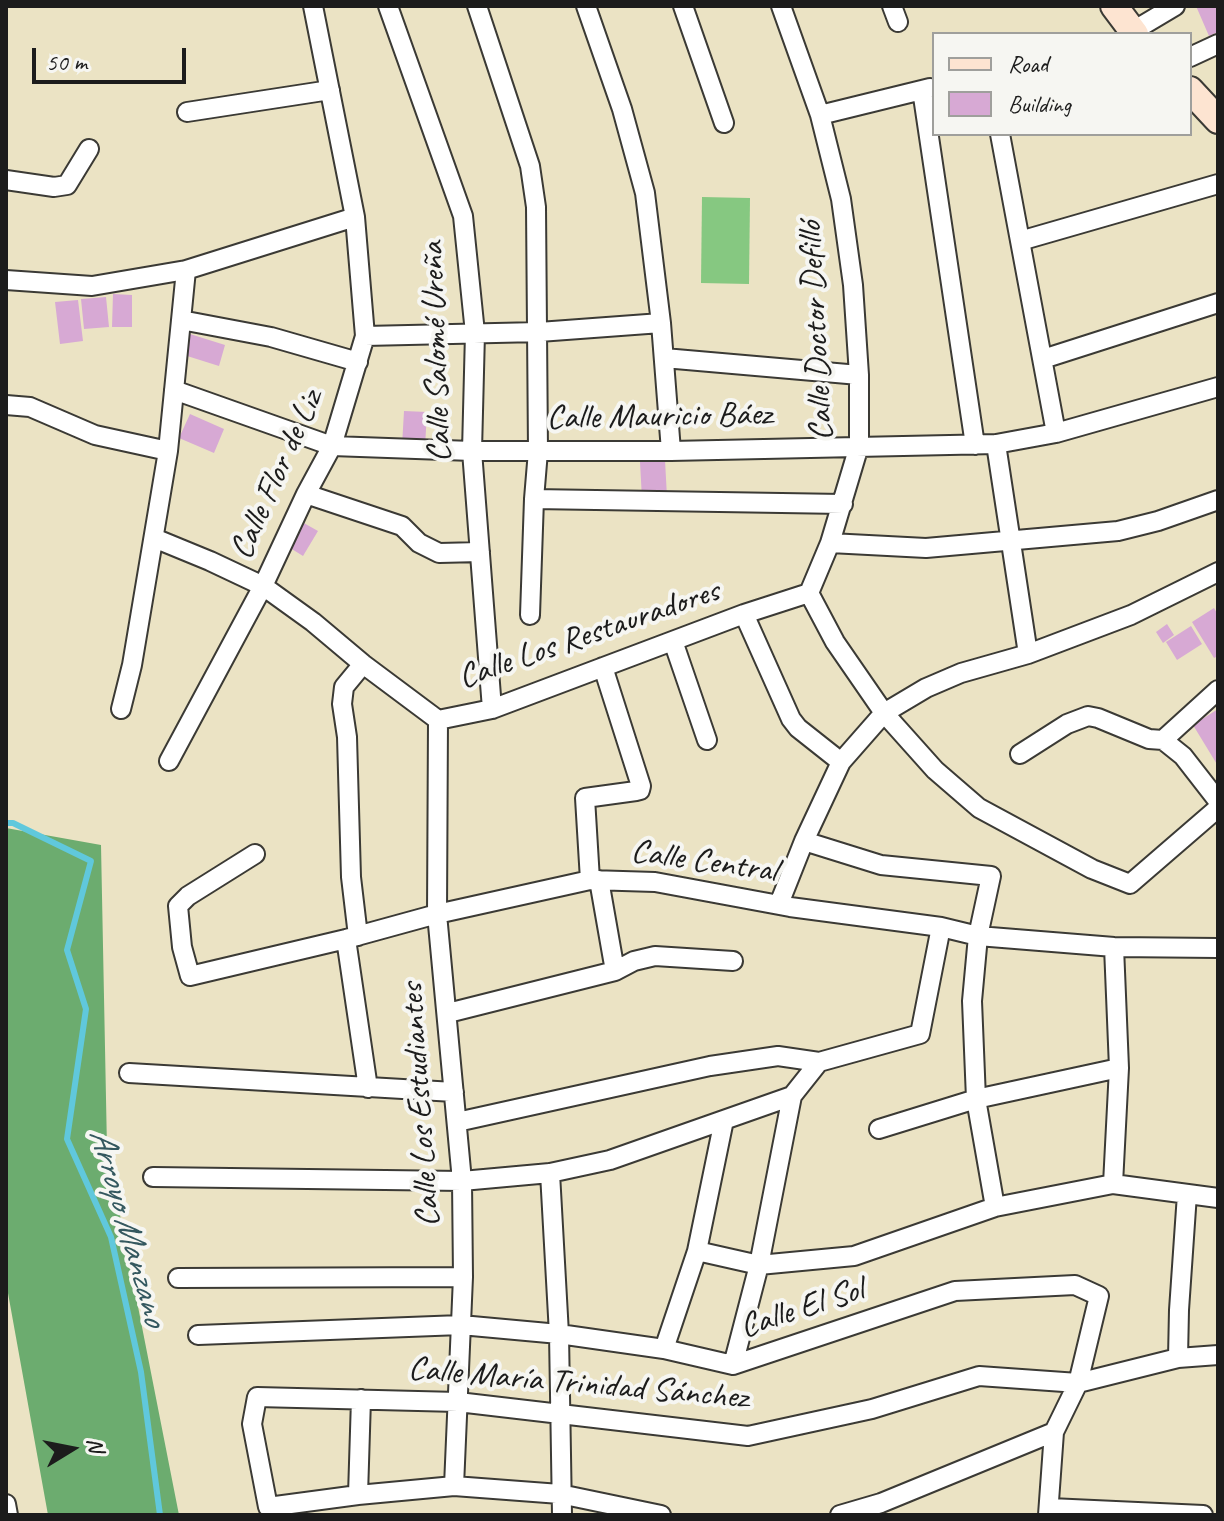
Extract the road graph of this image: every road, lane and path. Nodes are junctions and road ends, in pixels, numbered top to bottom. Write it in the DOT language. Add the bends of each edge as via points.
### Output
graph roads {
  1 [pos="313,6"];
  2 [pos="388,6"];
  3 [pos="477,6"];
  4 [pos="586,6"];
  5 [pos="683,6"];
  6 [pos="781,6"];
  7 [pos="1114,6"];
  8 [pos="1175,6"];
  9 [pos="1131,32"];
  10 [pos="1135,32"];
  11 [pos="1218,44"];
  12 [pos="1192,56"];
  13 [pos="928,89"];
  14 [pos="330,90"];
  15 [pos="1192,92"];
  16 [pos="187,112"];
  17 [pos="820,115"];
  18 [pos="932,119"];
  19 [pos="1218,120"];
  20 [pos="724,123"];
  21 [pos="934,136"];
  22 [pos="1000,136"];
  23 [pos="89,149"];
  24 [pos="6,180"];
  25 [pos="1218,184"];
  26 [pos="355,217"];
  27 [pos="1020,241"];
  28 [pos="186,270"];
  29 [pos="6,280"];
  30 [pos="1218,303"];
  31 [pos="181,320"];
  32 [pos="661,323"];
  33 [pos="539,332"];
  34 [pos="475,333"];
  35 [pos="365,336"];
  36 [pos="664,358"];
  37 [pos="1043,359"];
  38 [pos="358,362"];
  39 [pos="859,375"];
  40 [pos="1218,387"];
  41 [pos="174,390"];
  42 [pos="6,405"];
  43 [pos="1056,433"];
  44 [pos="996,444"];
  45 [pos="975,445"];
  46 [pos="332,446"];
  47 [pos="859,446"];
  48 [pos="168,451"];
  49 [pos="472,451"];
  50 [pos="538,451"];
  51 [pos="671,451"];
  52 [pos="306,494"];
  53 [pos="534,499"];
  54 [pos="1218,500"];
  55 [pos="843,504"];
  56 [pos="154,538"];
  57 [pos="1010,541"];
  58 [pos="830,543"];
  59 [pos="480,552"];
  60 [pos="1218,572"];
  61 [pos="263,586"];
  62 [pos="809,593"];
  63 [pos="744,614"];
  64 [pos="530,615"];
  65 [pos="673,641"];
  66 [pos="1028,654"];
  67 [pos="363,664"];
  68 [pos="603,667"];
  69 [pos="1218,690"];
  70 [pos="121,709"];
  71 [pos="492,709"];
  72 [pos="884,713"];
  73 [pos="438,720"];
  74 [pos="707,740"];
  75 [pos="1163,740"];
  76 [pos="1020,754"];
  77 [pos="169,761"];
  78 [pos="841,762"];
  79 [pos="1218,801"];
  80 [pos="1218,808"];
  81 [pos="804,841"];
  82 [pos="255,854"];
  83 [pos="595,880"];
  84 [pos="779,904"];
  85 [pos="437,914"];
  86 [pos="941,927"];
  87 [pos="978,936"];
  88 [pos="352,937"];
  89 [pos="1114,947"];
  90 [pos="1218,948"];
  91 [pos="733,961"];
  92 [pos="615,971"];
  93 [pos="448,1013"];
  94 [pos="819,1062"];
  95 [pos="1119,1068"];
  96 [pos="129,1073"];
  97 [pos="368,1088"];
  98 [pos="454,1092"];
  99 [pos="792,1096"];
  100 [pos="976,1099"];
  101 [pos="724,1120"];
  102 [pos="457,1122"];
  103 [pos="879,1129"];
  104 [pos="550,1173"];
  105 [pos="153,1177"];
  106 [pos="462,1181"];
  107 [pos="1113,1184"];
  108 [pos="1187,1194"];
  109 [pos="1218,1198"];
  110 [pos="995,1207"];
  111 [pos="697,1251"];
  112 [pos="759,1265"];
  113 [pos="463,1277"];
  114 [pos="178,1278"];
  115 [pos="461,1325"];
  116 [pos="559,1334"];
  117 [pos="198,1335"];
  118 [pos="664,1349"];
  119 [pos="1218,1355"];
  120 [pos="1178,1358"];
  121 [pos="733,1365"];
  122 [pos="1078,1383"];
  123 [pos="361,1399"];
  124 [pos="458,1402"];
  125 [pos="559,1414"];
  126 [pos="1054,1432"];
  127 [pos="454,1486"];
  128 [pos="560,1494"];
  129 [pos="358,1495"];
  130 [pos="6,1504"];
  131 [pos="1049,1511"];
  132 [pos="8,1515"];
  133 [pos="562,1515"];
  134 [pos="661,1515"];
  135 [pos="840,1515"];
  136 [pos="1203,1515"];
  1 -- 14 [label="street, Calle Flor de Liz"];
  2 -- 34 [label="street, Calle Salomé Ureña" via="463,216"];
  3 -- 33 [label="street" via="530,166"];
  4 -- 32 [label="street" via="645,193"];
  5 -- 20 [label="street"];
  6 -- 17 [label="street, Calle Doctor Defilló"];
  7 -- 9 [label="street"];
  8 -- 10 [label="street"];
  11 -- 12 [label="street"];
  13 -- 17 [label="street"];
  13 -- 18 [label="street"];
  14 -- 16 [label="street"];
  14 -- 26 [label="street, Calle Flor de Liz"];
  15 -- 19 [label="street"];
  17 -- 39 [label="street, Calle Doctor Defilló" via="841,199"];
  21 -- 45 [label="street"];
  22 -- 27 [label="street"];
  23 -- 24 [label="street" via="67,185"];
  25 -- 27 [label="street"];
  26 -- 28 [label="street"];
  26 -- 35 [label="street, Calle Flor de Liz"];
  27 -- 37 [label="street"];
  28 -- 29 [label="street" via="92,286"];
  28 -- 31 [label="street"];
  30 -- 37 [label="street"];
  31 -- 38 [label="street" via="271,337"];
  31 -- 41 [label="street"];
  32 -- 33 [label="street"];
  32 -- 36 [label="street"];
  33 -- 34 [label="street"];
  33 -- 50 [label="street"];
  34 -- 35 [label="street"];
  34 -- 49 [label="street, Calle Salomé Ureña"];
  35 -- 38 [label="street, Calle Flor de Liz"];
  36 -- 39 [label="street"];
  36 -- 51 [label="street"];
  37 -- 43 [label="street"];
  38 -- 46 [label="street, Calle Flor de Liz"];
  39 -- 47 [label="street, Calle Doctor Defilló"];
  40 -- 43 [label="street, Calle Mauricio Báez"];
  41 -- 46 [label="street, Calle Mauricio Báez"];
  41 -- 48 [label="street"];
  42 -- 48 [label="street" via="30,407 95,435"];
  43 -- 44 [label="street, Calle Mauricio Báez"];
  44 -- 45 [label="street, Calle Mauricio Báez"];
  44 -- 57 [label="street"];
  45 -- 47 [label="street, Calle Mauricio Báez"];
  46 -- 49 [label="street, Calle Mauricio Báez"];
  46 -- 52 [label="street, Calle Flor de Liz"];
  47 -- 51 [label="street, Calle Mauricio Báez"];
  47 -- 55 [label="street, Calle Doctor Defilló"];
  48 -- 56 [label="street"];
  49 -- 50 [label="street, Calle Mauricio Báez"];
  49 -- 59 [label="street, Calle Salomé Ureña"];
  50 -- 51 [label="street, Calle Mauricio Báez"];
  50 -- 53 [label="street"];
  52 -- 59 [label="street" via="402,526 439,553"];
  52 -- 61 [label="street, Calle Flor de Liz"];
  53 -- 55 [label="street"];
  53 -- 64 [label="street"];
  54 -- 57 [label="street" via="1118,531"];
  55 -- 58 [label="street, Calle Doctor Defilló"];
  56 -- 61 [label="street, Calle Los Restauradores"];
  56 -- 70 [label="street"];
  57 -- 58 [label="street" via="926,548"];
  57 -- 66 [label="street"];
  58 -- 62 [label="street, Calle Doctor Defilló"];
  59 -- 71 [label="street, Calle Salomé Ureña"];
  60 -- 66 [label="street" via="1131,615"];
  61 -- 67 [label="street, Calle Los Restauradores"];
  61 -- 77 [label="street, Calle Flor de Liz"];
  62 -- 63 [label="street, Calle Los Restauradores"];
  62 -- 72 [label="street"];
  63 -- 65 [label="street, Calle Los Restauradores"];
  63 -- 78 [label="street" via="791,719"];
  65 -- 68 [label="street, Calle Los Restauradores"];
  65 -- 74 [label="street"];
  66 -- 72 [label="street" via="961,673"];
  67 -- 73 [label="street, Calle Los Restauradores"];
  67 -- 88 [label="street" via="344,687 342,704"];
  68 -- 71 [label="street, Calle Los Restauradores"];
  68 -- 83 [label="street" via="641,786 585,798"];
  69 -- 75 [label="street"];
  71 -- 73 [label="street, Calle Los Restauradores"];
  72 -- 78 [label="street"];
  72 -- 80 [label="street" via="935,770 979,808 1130,884"];
  73 -- 85 [label="street, Calle Los Estudiantes"];
  75 -- 76 [label="street" via="1088,716"];
  75 -- 79 [label="street" via="1183,756"];
  78 -- 81 [label="street"];
  81 -- 84 [label="street"];
  81 -- 87 [label="street" via="881,865 991,876"];
  82 -- 88 [label="street, Calle Central" via="178,906 190,976"];
  83 -- 84 [label="street, Calle Central" via="655,882"];
  83 -- 85 [label="street, Calle Central"];
  83 -- 92 [label="street"];
  84 -- 86 [label="street, Calle Central"];
  85 -- 88 [label="street, Calle Central"];
  85 -- 93 [label="street, Calle Los Estudiantes"];
  86 -- 87 [label="street, Calle Central"];
  86 -- 94 [label="street" via="920,1034"];
  87 -- 89 [label="street, Calle Central"];
  87 -- 100 [label="street" via="972,1001"];
  88 -- 97 [label="street"];
  89 -- 90 [label="street, Calle Central"];
  89 -- 95 [label="street"];
  91 -- 92 [label="street" via="655,956"];
  92 -- 93 [label="street"];
  93 -- 98 [label="street, Calle Los Estudiantes"];
  94 -- 99 [label="street"];
  94 -- 102 [label="street" via="778,1056 710,1066"];
  95 -- 100 [label="street"];
  95 -- 107 [label="street"];
  96 -- 97 [label="street"];
  97 -- 98 [label="street"];
  98 -- 102 [label="street, Calle Los Estudiantes"];
  99 -- 101 [label="street"];
  99 -- 112 [label="street"];
  100 -- 103 [label="street"];
  100 -- 110 [label="street"];
  101 -- 104 [label="street" via="610,1160"];
  101 -- 111 [label="street"];
  102 -- 106 [label="street, Calle Los Estudiantes"];
  104 -- 106 [label="street"];
  104 -- 116 [label="street"];
  105 -- 106 [label="street"];
  106 -- 113 [label="street, Calle Los Estudiantes"];
  107 -- 108 [label="street"];
  107 -- 110 [label="street"];
  108 -- 109 [label="street"];
  108 -- 120 [label="street"];
  110 -- 112 [label="street" via="854,1256"];
  111 -- 112 [label="street"];
  111 -- 118 [label="street"];
  112 -- 121 [label="street"];
  113 -- 114 [label="street"];
  113 -- 115 [label="street, Calle Los Estudiantes"];
  115 -- 116 [label="street, Calle El Sol"];
  115 -- 117 [label="street, Calle El Sol"];
  115 -- 124 [label="street, Calle Los Estudiantes"];
  116 -- 118 [label="street, Calle El Sol"];
  116 -- 125 [label="street"];
  118 -- 121 [label="street, Calle El Sol"];
  119 -- 120 [label="street, Calle María Trinidad Sánchez"];
  120 -- 122 [label="street, Calle María Trinidad Sánchez"];
  121 -- 122 [label="street, Calle El Sol" via="955,1291 1075,1285 1099,1296"];
  122 -- 125 [label="street, Calle María Trinidad Sánchez" via="979,1376 872,1409 748,1436"];
  122 -- 126 [label="street, Calle El Sol"];
  123 -- 124 [label="street, Calle María Trinidad Sánchez"];
  123 -- 129 [label="street"];
  123 -- 129 [label="street, Calle María Trinidad Sánchez" via="257,1397 252,1424 268,1507"];
  124 -- 125 [label="street, Calle María Trinidad Sánchez"];
  124 -- 127 [label="street, Calle Los Estudiantes"];
  125 -- 128 [label="street"];
  126 -- 131 [label="street, Calle El Sol"];
  126 -- 135 [label="street"];
  127 -- 128 [label="street"];
  127 -- 129 [label="street"];
  128 -- 133 [label="street"];
  128 -- 134 [label="street"];
  130 -- 132 [label="street"];
  131 -- 136 [label="street"];
}
